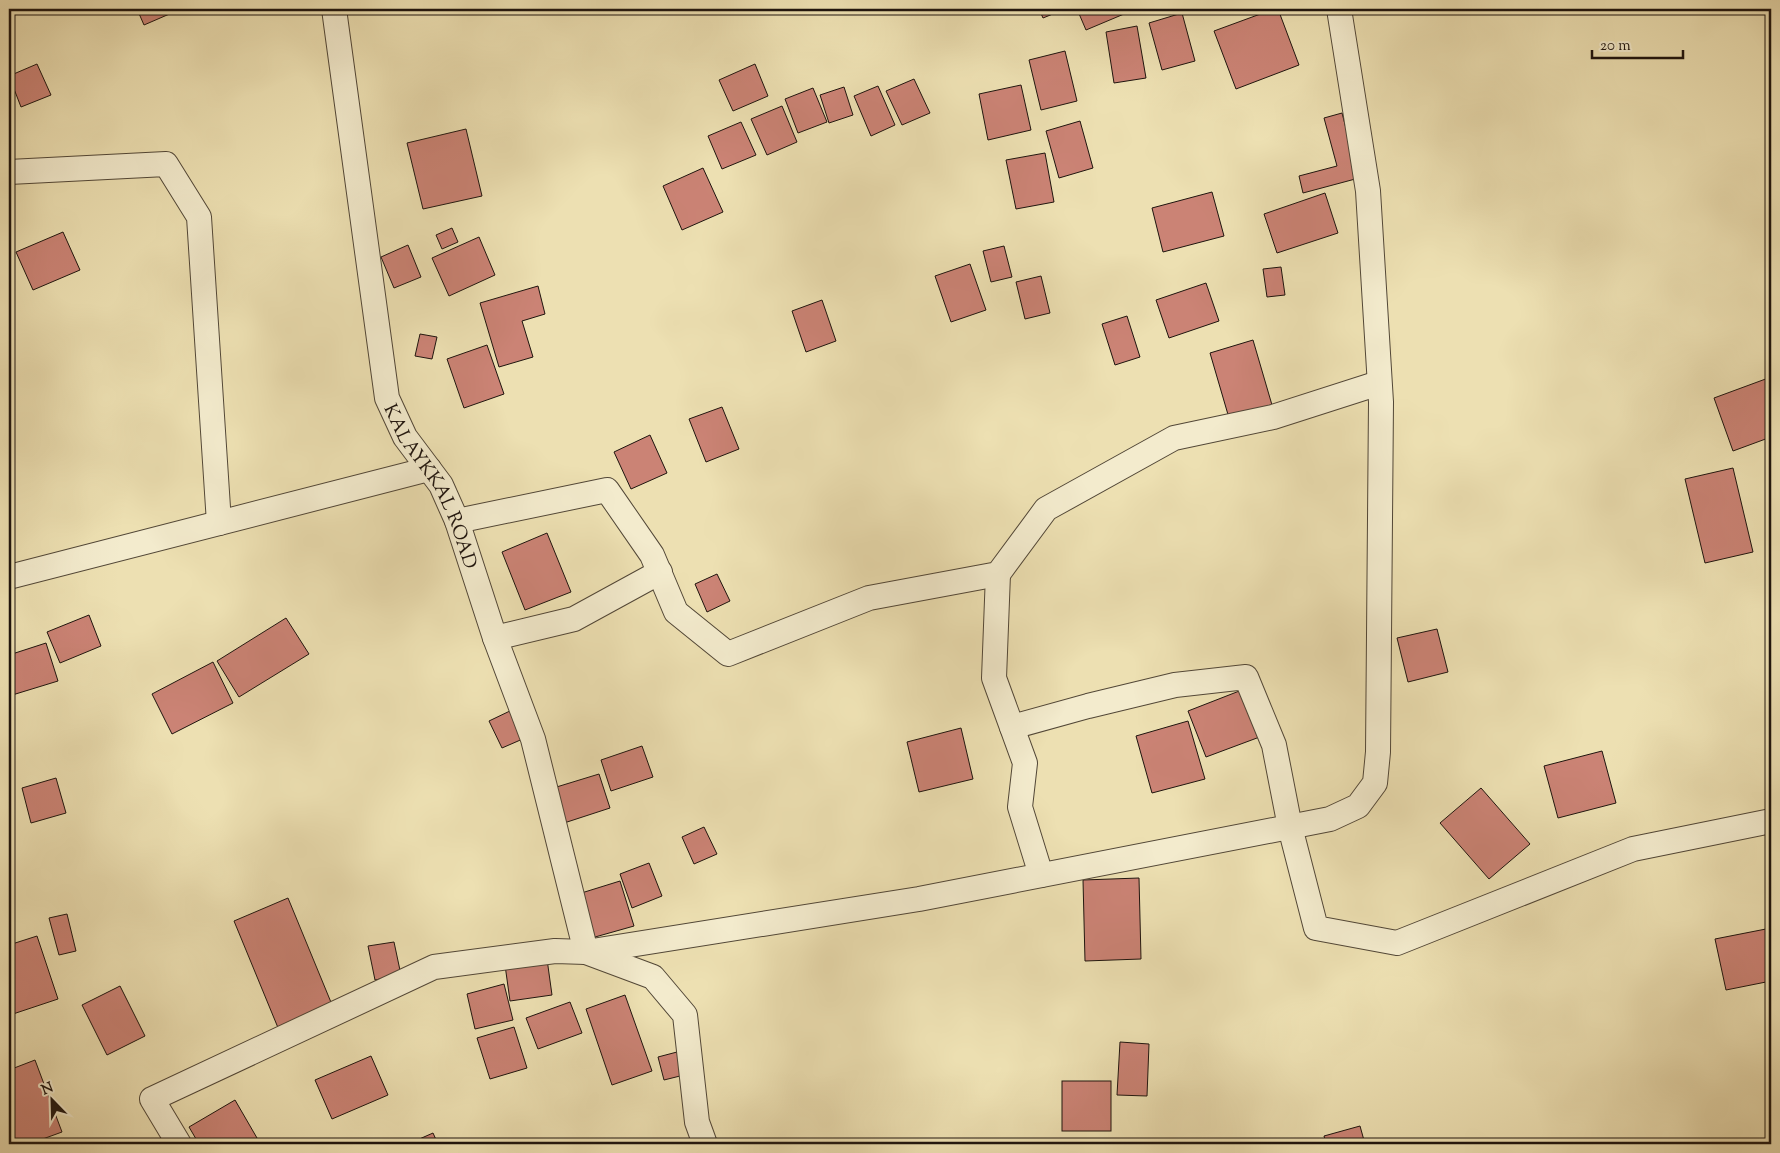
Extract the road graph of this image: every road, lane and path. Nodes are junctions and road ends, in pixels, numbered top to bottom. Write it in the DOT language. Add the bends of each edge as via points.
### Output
graph roads {
  1 [pos="334,9"];
  2 [pos="1339,9"];
  3 [pos="9,172"];
  4 [pos="1379,383"];
  5 [pos="429,469"];
  6 [pos="457,521"];
  7 [pos="219,523"];
  8 [pos="660,572"];
  9 [pos="998,574"];
  10 [pos="9,577"];
  11 [pos="495,638"];
  12 [pos="1012,727"];
  13 [pos="1771,821"];
  14 [pos="1290,827"];
  15 [pos="1041,875"];
  16 [pos="586,952"];
  17 [pos="178,1144"];
  18 [pos="705,1144"];
  1 -- 5 [label="street, KALAYKKAL ROAD" via="387,398 405,437"];
  2 -- 4 [label="street" via="1368,190"];
  3 -- 7 [label="street" via="166,164 199,218"];
  4 -- 9 [label="street" via="1273,417 1174,438 1046,509"];
  4 -- 14 [label="street" via="1379,742 1375,784 1358,806 1330,818"];
  5 -- 6 [label="street, KALAYKKAL ROAD" via="441,485"];
  5 -- 7 [label="street"];
  6 -- 8 [label="street" via="607,490 652,555"];
  6 -- 11 [label="street, KALAYKKAL ROAD"];
  7 -- 10 [label="street"];
  8 -- 9 [label="street" via="676,612 728,654 870,598"];
  8 -- 11 [label="street" via="574,619"];
  9 -- 12 [label="street" via="994,678"];
  11 -- 16 [label="street, KALAYKKAL ROAD" via="533,739"];
  12 -- 14 [label="street" via="1175,685 1246,677 1274,745"];
  12 -- 15 [label="street" via="1024,763 1020,807"];
  13 -- 14 [label="street" via="1633,848 1397,943 1316,928"];
  14 -- 15 [label="street"];
  15 -- 16 [label="street" via="919,899"];
  16 -- 17 [label="street" via="555,951 434,967 152,1099"];
  16 -- 18 [label="street" via="653,978 685,1015 697,1122"];
}
